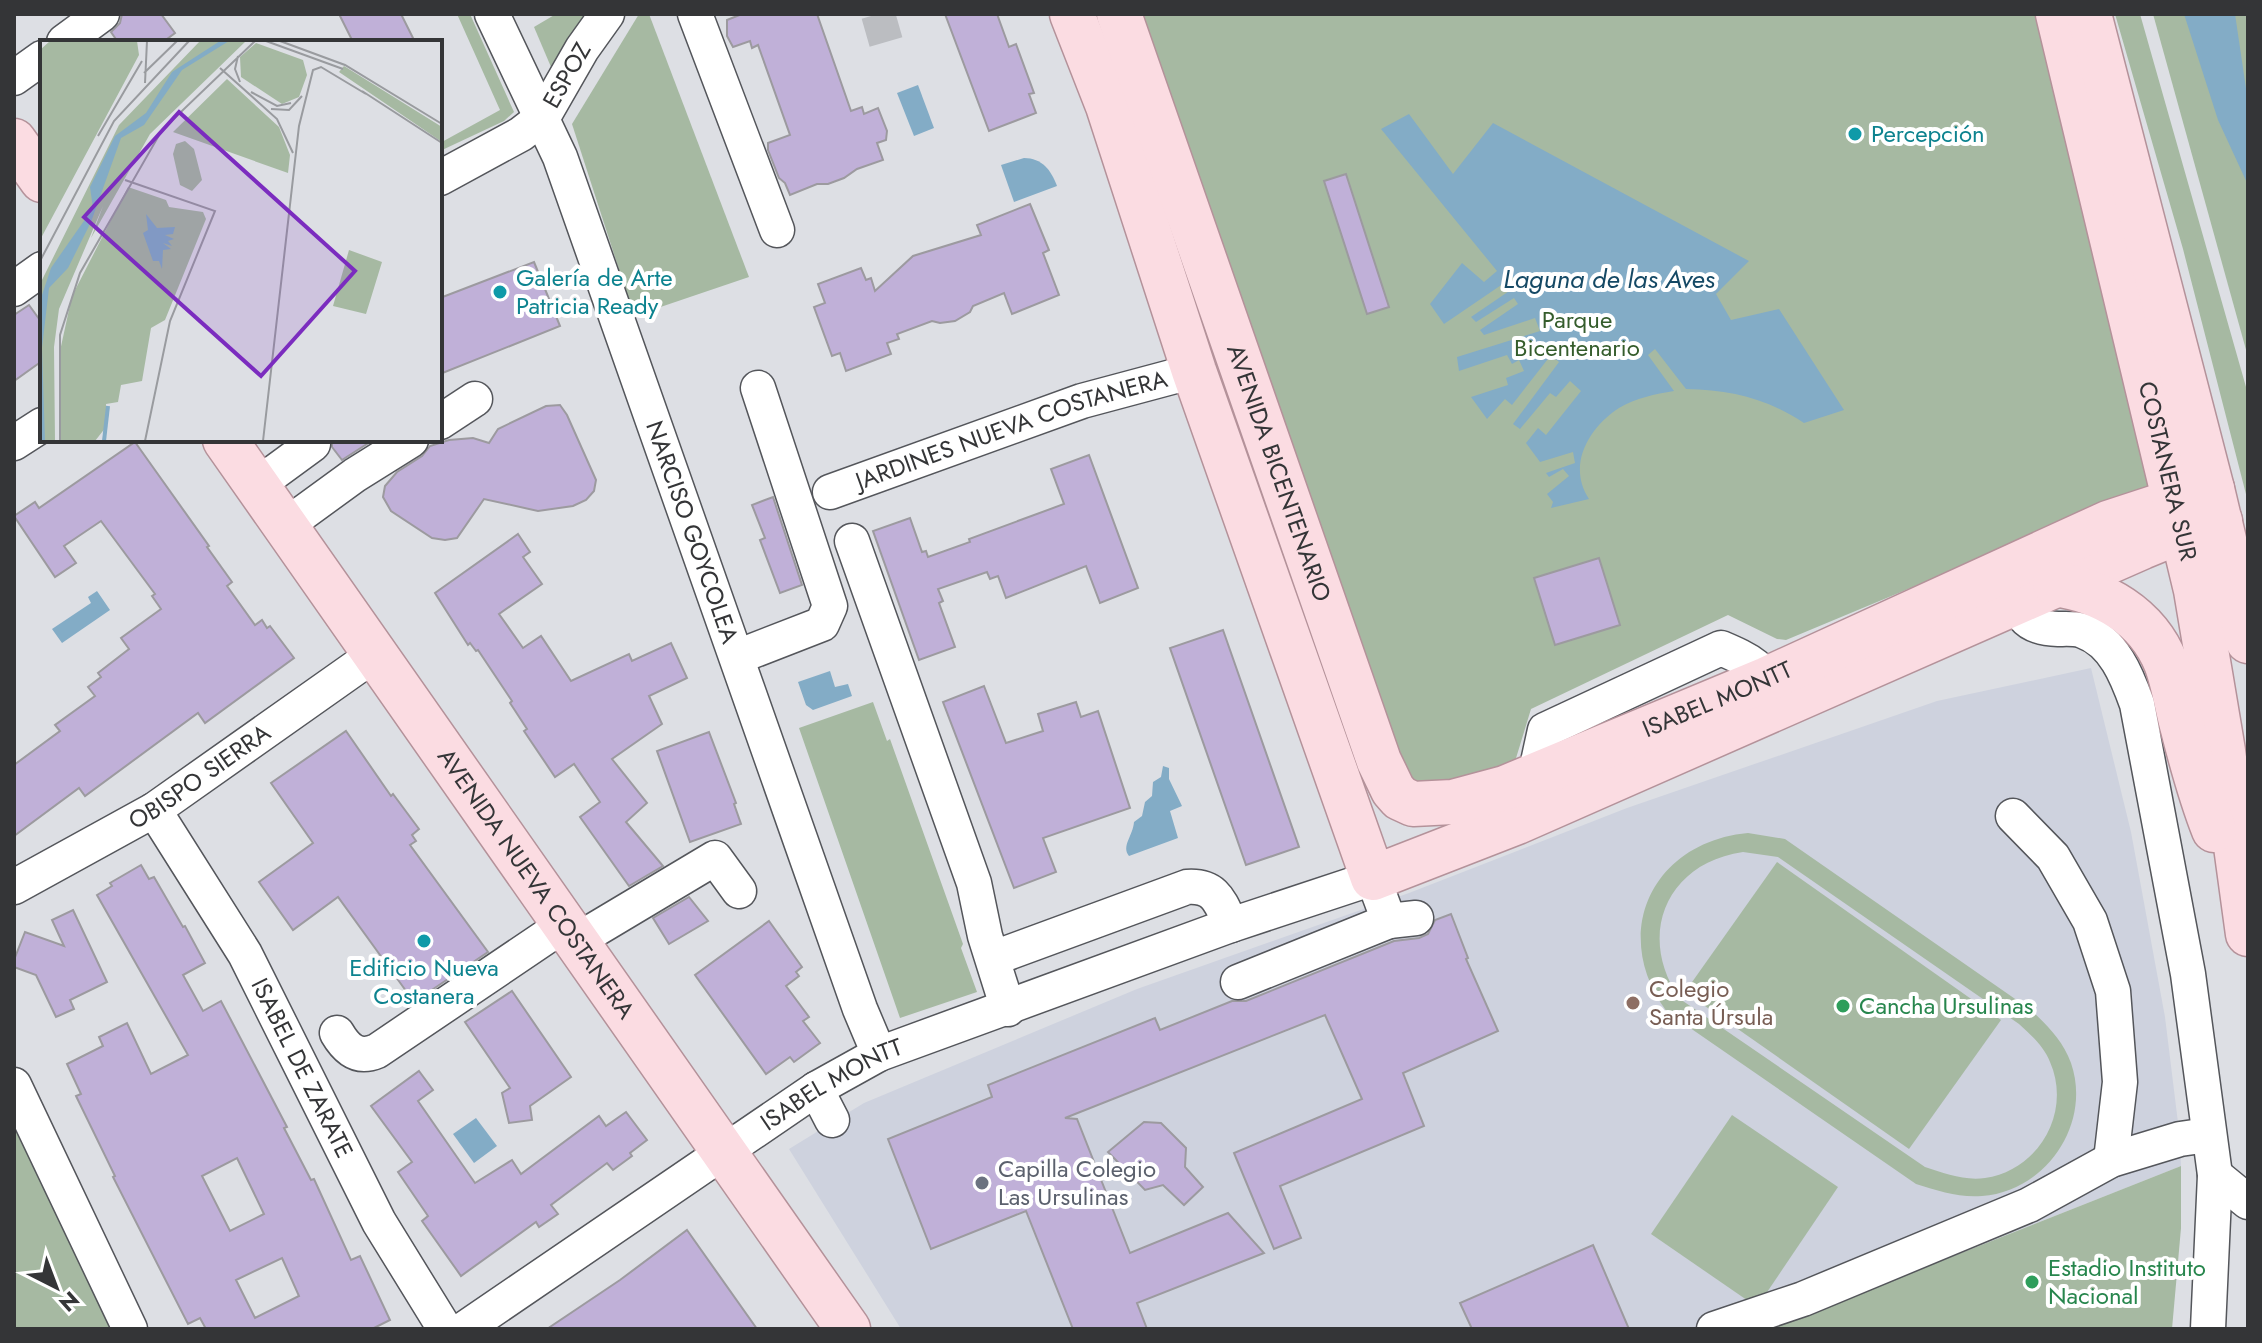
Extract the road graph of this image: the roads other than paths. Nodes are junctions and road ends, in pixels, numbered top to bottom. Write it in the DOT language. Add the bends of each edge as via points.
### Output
graph roads {
  1 [pos="102,14"];
  2 [pos="607,14"];
  3 [pos="695,14"];
  4 [pos="1072,14"];
  5 [pos="1119,14"];
  6 [pos="2058,14"];
  7 [pos="2089,14"];
  8 [pos="503,17"];
  9 [pos="67,40"];
  10 [pos="40,59"];
  11 [pos="14,78"];
  12 [pos="543,117"];
  13 [pos="14,141"];
  14 [pos="40,177"];
  15 [pos="442,177"];
  16 [pos="777,230"];
  17 [pos="40,270"];
  18 [pos="14,289"];
  19 [pos="1194,371"];
  20 [pos="758,388"];
  21 [pos="475,399"];
  22 [pos="442,421"];
  23 [pos="40,426"];
  24 [pos="226,442"];
  25 [pos="408,442"];
  26 [pos="14,443"];
  27 [pos="313,444"];
  28 [pos="257,485"];
  29 [pos="830,492"];
  30 [pos="2197,510"];
  31 [pos="285,526"];
  32 [pos="852,541"];
  33 [pos="2042,572"];
  34 [pos="2016,601"];
  35 [pos="2248,641"];
  36 [pos="375,654"];
  37 [pos="737,657"];
  38 [pos="1772,694"];
  39 [pos="2184,732"];
  40 [pos="1535,776"];
  41 [pos="2153,789"];
  42 [pos="154,810"];
  43 [pos="2013,816"];
  44 [pos="1370,869"];
  45 [pos="14,887"];
  46 [pos="739,891"];
  47 [pos="2247,924"];
  48 [pos="1231,925"];
  49 [pos="570,932"];
  50 [pos="994,958"];
  51 [pos="1238,982"];
  52 [pos="1008,1009"];
  53 [pos="337,1033"];
  54 [pos="879,1054"];
  55 [pos="14,1085"];
  56 [pos="816,1089"];
  57 [pos="832,1120"];
  58 [pos="2208,1135"];
  59 [pos="724,1151"];
  60 [pos="2111,1160"];
  61 [pos="2215,1175"];
  62 [pos="2248,1202"];
  63 [pos="465,1328"];
  64 [pos="130,1329"];
  65 [pos="848,1329"];
  66 [pos="1714,1329"];
  67 [pos="2208,1329"];
  1 -- 9 [label="street"];
  2 -- 12 [label="street, ESPOZ"];
  3 -- 16 [label="street"];
  4 -- 19 [label="main road, AVENIDA BICENTENARIO" via="1108,106"];
  5 -- 40 [label="main road, AVENIDA BICENTENARIO" via="1388,783 1400,798 1430,804"];
  6 -- 30 [label="main road, COSTANERA SUR"];
  7 -- 30 [label="main road, COSTANERA SUR"];
  8 -- 12 [label="street, NARCISO GOYCOLEA"];
  10 -- 11 [label="street"];
  12 -- 15 [label="street, ESPOZ"];
  12 -- 37 [label="street, NARCISO GOYCOLEA"];
  13 -- 14 [label="main road"];
  17 -- 18 [label="street"];
  19 -- 29 [label="street, JARDINES NUEVA COSTANERA" via="1082,401"];
  19 -- 44 [label="main road, AVENIDA BICENTENARIO"];
  20 -- 37 [label="street" via="830,606 822,624"];
  21 -- 22 [label="street"];
  23 -- 26 [label="street"];
  24 -- 28 [label="main road, AVENIDA NUEVA COSTANERA"];
  25 -- 31 [label="street"];
  27 -- 28 [label="street"];
  28 -- 31 [label="main road, AVENIDA NUEVA COSTANERA"];
  30 -- 33 [label="main road, ISABEL MONTT"];
  30 -- 35 [label="main road, COSTANERA SUR"];
  30 -- 47 [label="main road, COSTANERA SUR" via="2196,590"];
  31 -- 36 [label="main road, AVENIDA NUEVA COSTANERA"];
  32 -- 50 [label="street" via="974,883"];
  33 -- 34 [label="main road, ISABEL MONTT"];
  33 -- 38 [label="main road, ISABEL MONTT"];
  33 -- 39 [label="main road" via="2118,605 2152,636 2166,663"];
  34 -- 38 [label="main road, ISABEL MONTT"];
  34 -- 41 [label="street" via="2024,619 2043,629 2081,630 2102,642 2126,672"];
  36 -- 42 [label="street, OBISPO SIERRA"];
  36 -- 49 [label="main road, AVENIDA NUEVA COSTANERA"];
  37 -- 54 [label="street, NARCISO GOYCOLEA"];
  38 -- 40 [label="main road, ISABEL MONTT"];
  38 -- 44 [label="main road, ISABEL MONTT" via="1504,828"];
  39 -- 41 [label="street"];
  39 -- 47 [label="main road"];
  40 -- 44 [label="street, ISABEL MONTT" via="1508,799"];
  41 -- 58 [label="street" via="2188,974"];
  42 -- 45 [label="street, OBISPO SIERRA"];
  42 -- 63 [label="street, ISABEL DE ZARATE" via="245,954 379,1222"];
  43 -- 60 [label="street" via="2053,857 2090,921 2113,991 2120,1082"];
  44 -- 48 [label="street, ISABEL MONTT"];
  44 -- 51 [label="street" via="1402,920"];
  46 -- 49 [label="street" via="715,858"];
  48 -- 50 [label="street" via="1214,894 1202,886 1187,887"];
  48 -- 52 [label="street, ISABEL MONTT"];
  49 -- 53 [label="street" via="377,1051 358,1054"];
  49 -- 59 [label="main road, AVENIDA NUEVA COSTANERA"];
  50 -- 52 [label="street"];
  52 -- 54 [label="street, ISABEL MONTT"];
  54 -- 56 [label="street, ISABEL MONTT"];
  55 -- 64 [label="street"];
  56 -- 57 [label="street"];
  56 -- 59 [label="street, ISABEL MONTT"];
  58 -- 60 [label="street"];
  58 -- 61 [label="street"];
  59 -- 63 [label="street, ISABEL MONTT"];
  59 -- 65 [label="main road, AVENIDA NUEVA COSTANERA"];
  60 -- 66 [label="street" via="2029,1205 1803,1299"];
  61 -- 62 [label="street"];
  61 -- 67 [label="street"];
}
